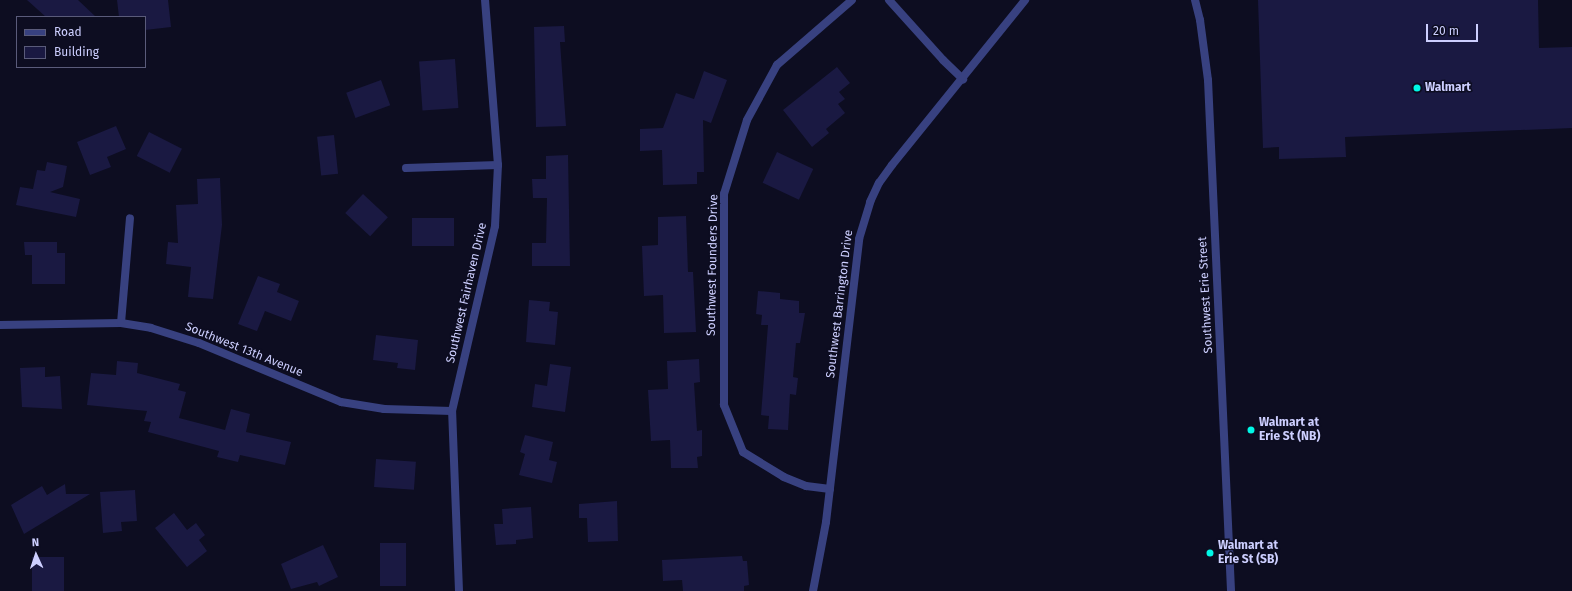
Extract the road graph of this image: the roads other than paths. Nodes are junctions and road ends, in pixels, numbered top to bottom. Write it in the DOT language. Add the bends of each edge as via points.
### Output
graph roads {
  1 [pos="485,0"];
  2 [pos="852,0"];
  3 [pos="889,0"];
  4 [pos="1025,0"];
  5 [pos="1195,0"];
  6 [pos="963,79"];
  7 [pos="498,165"];
  8 [pos="406,168"];
  9 [pos="130,218"];
  10 [pos="122,323"];
  11 [pos="0,325"];
  12 [pos="452,411"];
  13 [pos="830,489"];
  14 [pos="459,591"];
  15 [pos="813,591"];
  16 [pos="1231,591"];
  1 -- 7 [label="street, Southwest Fairhaven Drive"];
  2 -- 13 [label="street, Southwest Founders Drive" via="777,65 747,120 724,194 724,406 744,452 784,477 806,486"];
  3 -- 6 [label="street"];
  4 -- 6 [label="street, Southwest Barrington Drive"];
  5 -- 16 [label="street, Southwest Erie Street" via="1208,80"];
  6 -- 13 [label="street, Southwest Barrington Drive" via="879,183 864,221"];
  7 -- 8 [label="street"];
  7 -- 12 [label="street, Southwest Fairhaven Drive" via="495,226"];
  9 -- 10 [label="street"];
  10 -- 11 [label="street, Southwest 13th Avenue"];
  10 -- 12 [label="street, Southwest 13th Avenue" via="199,343 341,402 384,408"];
  12 -- 14 [label="street, Southwest Fairhaven Drive"];
  13 -- 15 [label="street, Southwest Barrington Drive"];
}
